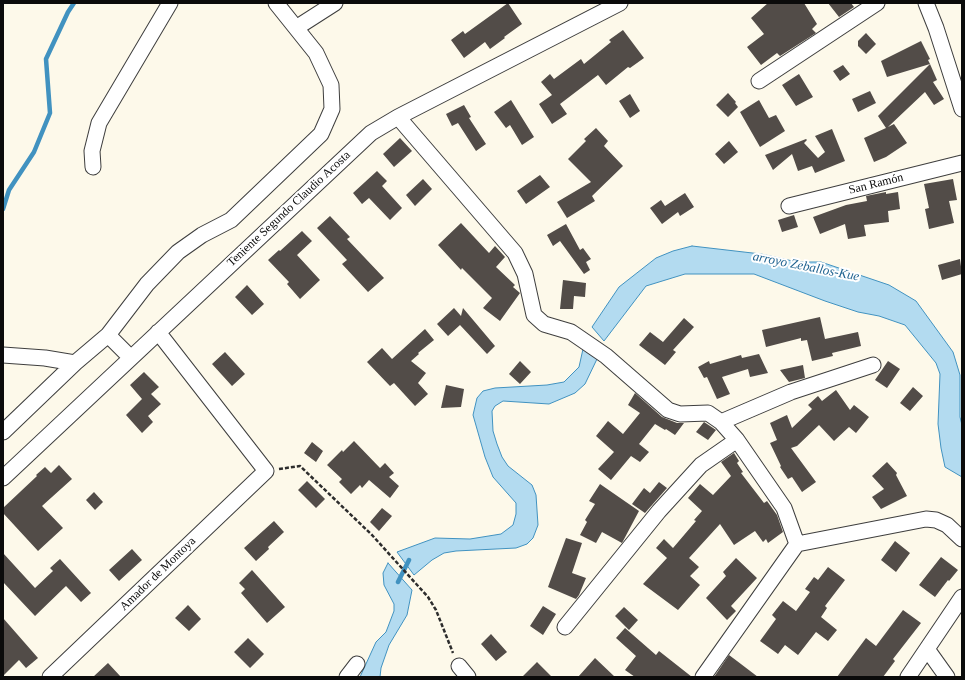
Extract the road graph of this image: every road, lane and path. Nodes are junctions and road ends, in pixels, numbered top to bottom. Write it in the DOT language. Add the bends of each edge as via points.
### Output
graph roads {
  1 [pos="170,3"];
  2 [pos="276,3"];
  3 [pos="335,3"];
  4 [pos="620,3"];
  5 [pos="877,3"];
  6 [pos="926,3"];
  7 [pos="296,28"];
  8 [pos="759,81"];
  9 [pos="962,109"];
  10 [pos="398,117"];
  11 [pos="962,163"];
  12 [pos="93,167"];
  13 [pos="789,206"];
  14 [pos="158,332"];
  15 [pos="108,335"];
  16 [pos="3,354"];
  17 [pos="131,358"];
  18 [pos="75,363"];
  19 [pos="873,365"];
  20 [pos="721,422"];
  21 [pos="3,432"];
  22 [pos="737,440"];
  23 [pos="266,471"];
  24 [pos="3,478"];
  25 [pos="962,539"];
  26 [pos="797,544"];
  27 [pos="962,597"];
  28 [pos="565,627"];
  29 [pos="927,649"];
  30 [pos="358,664"];
  31 [pos="464,672"];
  32 [pos="50,677"];
  33 [pos="347,677"];
  34 [pos="703,677"];
  35 [pos="908,677"];
  36 [pos="948,677"];
  1 -- 12 [label="street" via="99,123 92,151"];
  2 -- 7 [label="street"];
  3 -- 7 [label="street"];
  4 -- 10 [label="street, Teniente Segundo Claudio Acosta"];
  5 -- 8 [label="street"];
  6 -- 9 [label="street"];
  7 -- 15 [label="street" via="316,53 331,85 332,109 321,134 231,220 202,235 178,252 147,284"];
  10 -- 14 [label="street, Teniente Segundo Claudio Acosta" via="371,133"];
  10 -- 20 [label="street" via="515,253 525,274 534,315 544,324 571,332 606,356 668,410 680,414 708,413"];
  11 -- 13 [label="street, San Ramón"];
  14 -- 17 [label="street, Teniente Segundo Claudio Acosta"];
  14 -- 23 [label="street"];
  15 -- 17 [label="street"];
  15 -- 18 [label="street"];
  16 -- 18 [label="street"];
  17 -- 24 [label="street, Teniente Segundo Claudio Acosta"];
  18 -- 21 [label="street"];
  19 -- 20 [label="street" via="791,392"];
  20 -- 22 [label="street"];
  22 -- 26 [label="street" via="784,508"];
  22 -- 28 [label="street" via="701,465 659,511"];
  23 -- 31 [label="path" via="300,466 372,535 428,597"];
  23 -- 32 [label="street, Amador de Montoya"];
  25 -- 26 [label="street" via="947,525 926,519"];
  26 -- 34 [label="street"];
  27 -- 29 [label="street"];
  29 -- 35 [label="street"];
  29 -- 36 [label="street"];
  30 -- 33 [label="street"];
}
